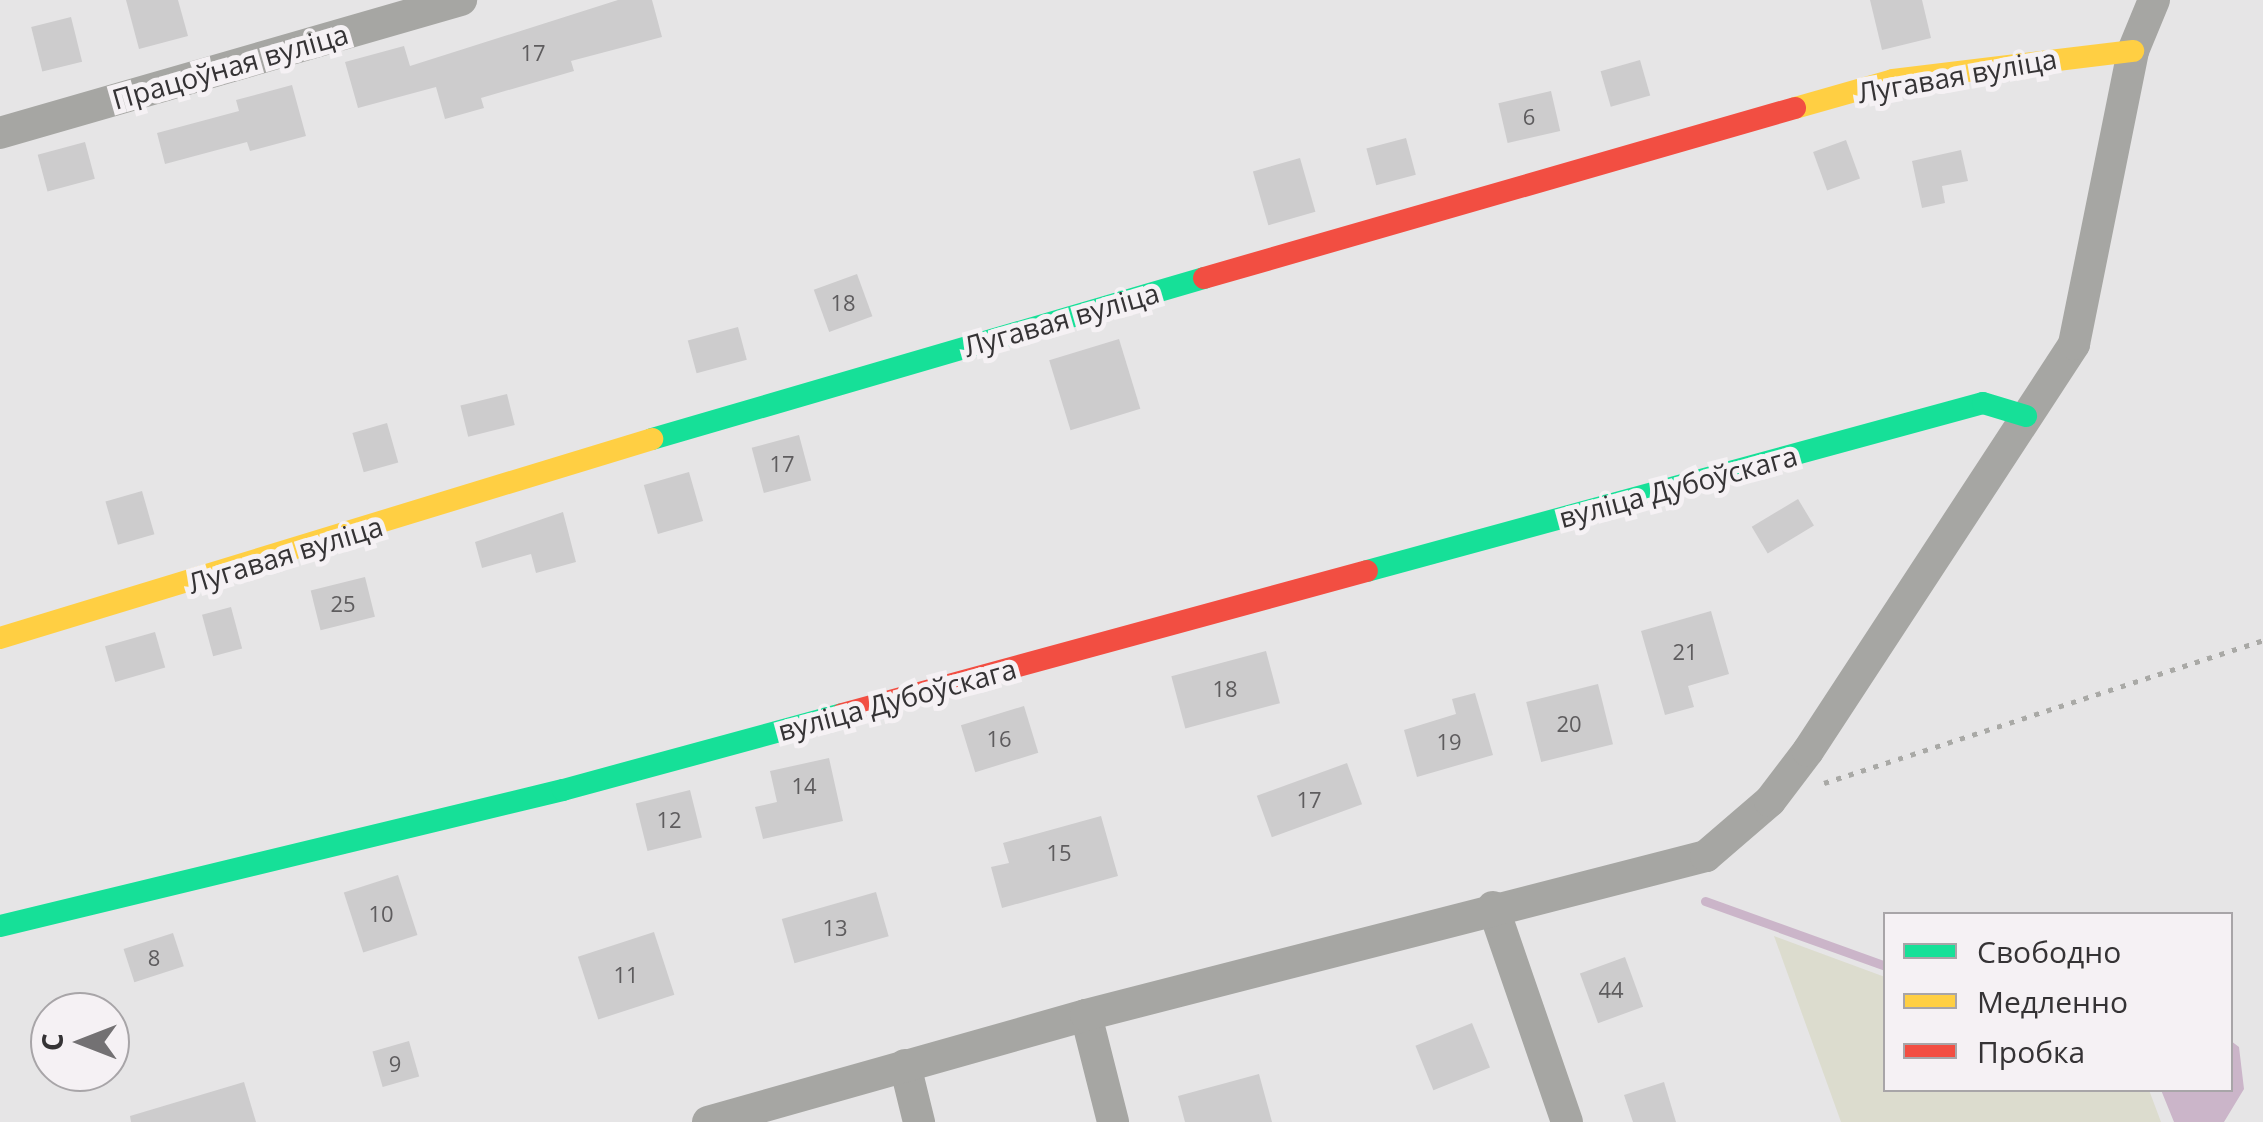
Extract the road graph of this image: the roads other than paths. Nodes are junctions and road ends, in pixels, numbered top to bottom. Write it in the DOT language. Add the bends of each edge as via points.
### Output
graph roads {
  1 [pos="461,0"];
  2 [pos="2154,0"];
  3 [pos="2132,52"];
  4 [pos="0,133"];
  5 [pos="2026,416"];
  6 [pos="0,638"];
  7 [pos="1493,907"];
  8 [pos="0,926"];
  9 [pos="1086,1015"];
  10 [pos="906,1065"];
  11 [pos="708,1122"];
  12 [pos="919,1122"];
  13 [pos="1113,1122"];
  14 [pos="1567,1122"];
  1 -- 4 [label="street, Працоўная вуліца"];
  2 -- 3 [label="street"];
  3 -- 5 [label="street" via="2074,344"];
  3 -- 6 [label="street, Лугавая вуліца" via="1893,80 781,400"];
  5 -- 7 [label="street" via="1770,802 1706,856"];
  5 -- 8 [label="street, вуліца Дубоўскага" via="1983,402 563,790"];
  7 -- 9 [label="street"];
  7 -- 14 [label="street"];
  9 -- 10 [label="street"];
  9 -- 13 [label="street"];
  10 -- 11 [label="street"];
  10 -- 12 [label="street"];
}
